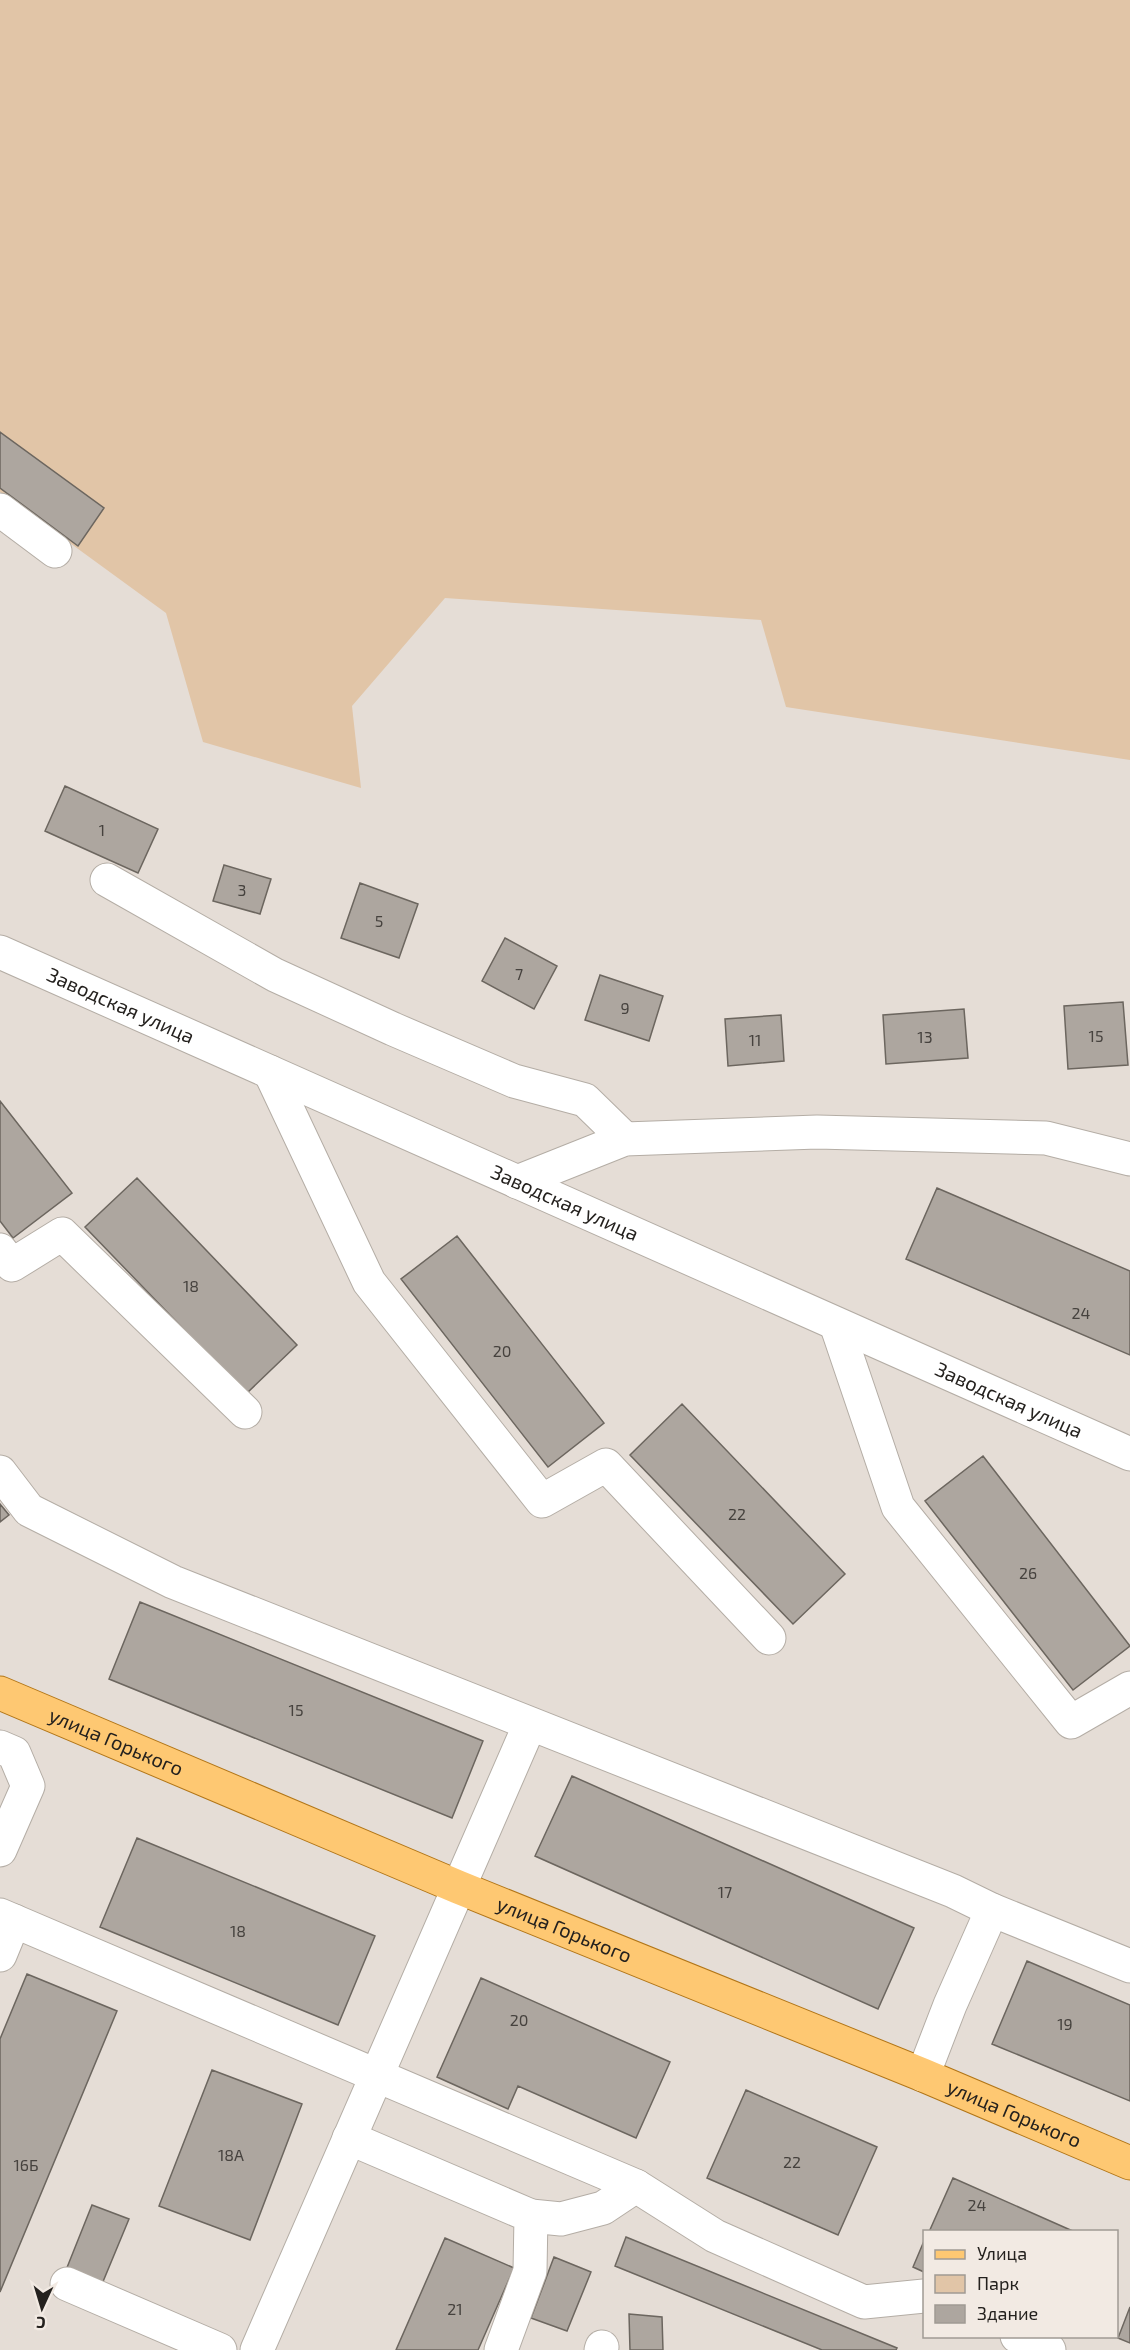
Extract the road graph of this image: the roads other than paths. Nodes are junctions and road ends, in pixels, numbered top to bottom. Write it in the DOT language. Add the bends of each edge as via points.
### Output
graph roads {
  1 [pos="0,510"];
  2 [pos="55,551"];
  3 [pos="107,880"];
  4 [pos="0,952"];
  5 [pos="270,1072"];
  6 [pos="625,1138"];
  7 [pos="1130,1159"];
  8 [pos="517,1182"];
  9 [pos="0,1250"];
  10 [pos="836,1324"];
  11 [pos="245,1412"];
  12 [pos="1130,1454"];
  13 [pos="0,1472"];
  14 [pos="769,1638"];
  15 [pos="1130,1688"];
  16 [pos="0,1693"];
  17 [pos="530,1724"];
  18 [pos="0,1747"];
  19 [pos="0,1850"];
  20 [pos="458,1887"];
  21 [pos="992,1910"];
  22 [pos="7,1918"];
  23 [pos="0,1955"];
  24 [pos="1130,1966"];
  25 [pos="377,2074"];
  26 [pos="923,2075"];
  27 [pos="349,2138"];
  28 [pos="1130,2163"];
  29 [pos="636,2186"];
  30 [pos="531,2216"];
  31 [pos="67,2284"];
  32 [pos="923,2296"];
  33 [pos="1019,2338"];
  34 [pos="220,2350"];
  35 [pos="257,2350"];
  36 [pos="501,2350"];
  37 [pos="1049,2350"];
  1 -- 2 [label="street"];
  3 -- 6 [label="street" via="276,975 382,1024 514,1080 585,1100"];
  4 -- 5 [label="street, Заводская улица"];
  5 -- 8 [label="street, Заводская улица"];
  5 -- 14 [label="street" via="369,1282 542,1501 606,1465"];
  6 -- 7 [label="street" via="817,1132 1046,1138"];
  6 -- 8 [label="street"];
  8 -- 10 [label="street, Заводская улица"];
  9 -- 11 [label="street" via="12,1265 62,1234"];
  10 -- 12 [label="street, Заводская улица"];
  10 -- 15 [label="street" via="898,1507 1071,1722"];
  13 -- 17 [label="street" via="29,1510 173,1582"];
  16 -- 20 [label="main road, улица Горького"];
  17 -- 20 [label="street"];
  17 -- 21 [label="street" via="953,1891"];
  18 -- 19 [label="street" via="14,1753 28,1786"];
  20 -- 25 [label="street"];
  20 -- 26 [label="main road, улица Горького"];
  21 -- 24 [label="street"];
  21 -- 26 [label="street"];
  22 -- 23 [label="street"];
  22 -- 25 [label="street"];
  25 -- 27 [label="street"];
  25 -- 29 [label="street"];
  26 -- 28 [label="main road, улица Горького"];
  27 -- 30 [label="street"];
  27 -- 35 [label="street"];
  29 -- 30 [label="street" via="603,2208 561,2219"];
  29 -- 32 [label="street" via="715,2236 864,2302"];
  30 -- 36 [label="street" via="530,2271"];
  31 -- 34 [label="street"];
  33 -- 37 [label="street"];
}
